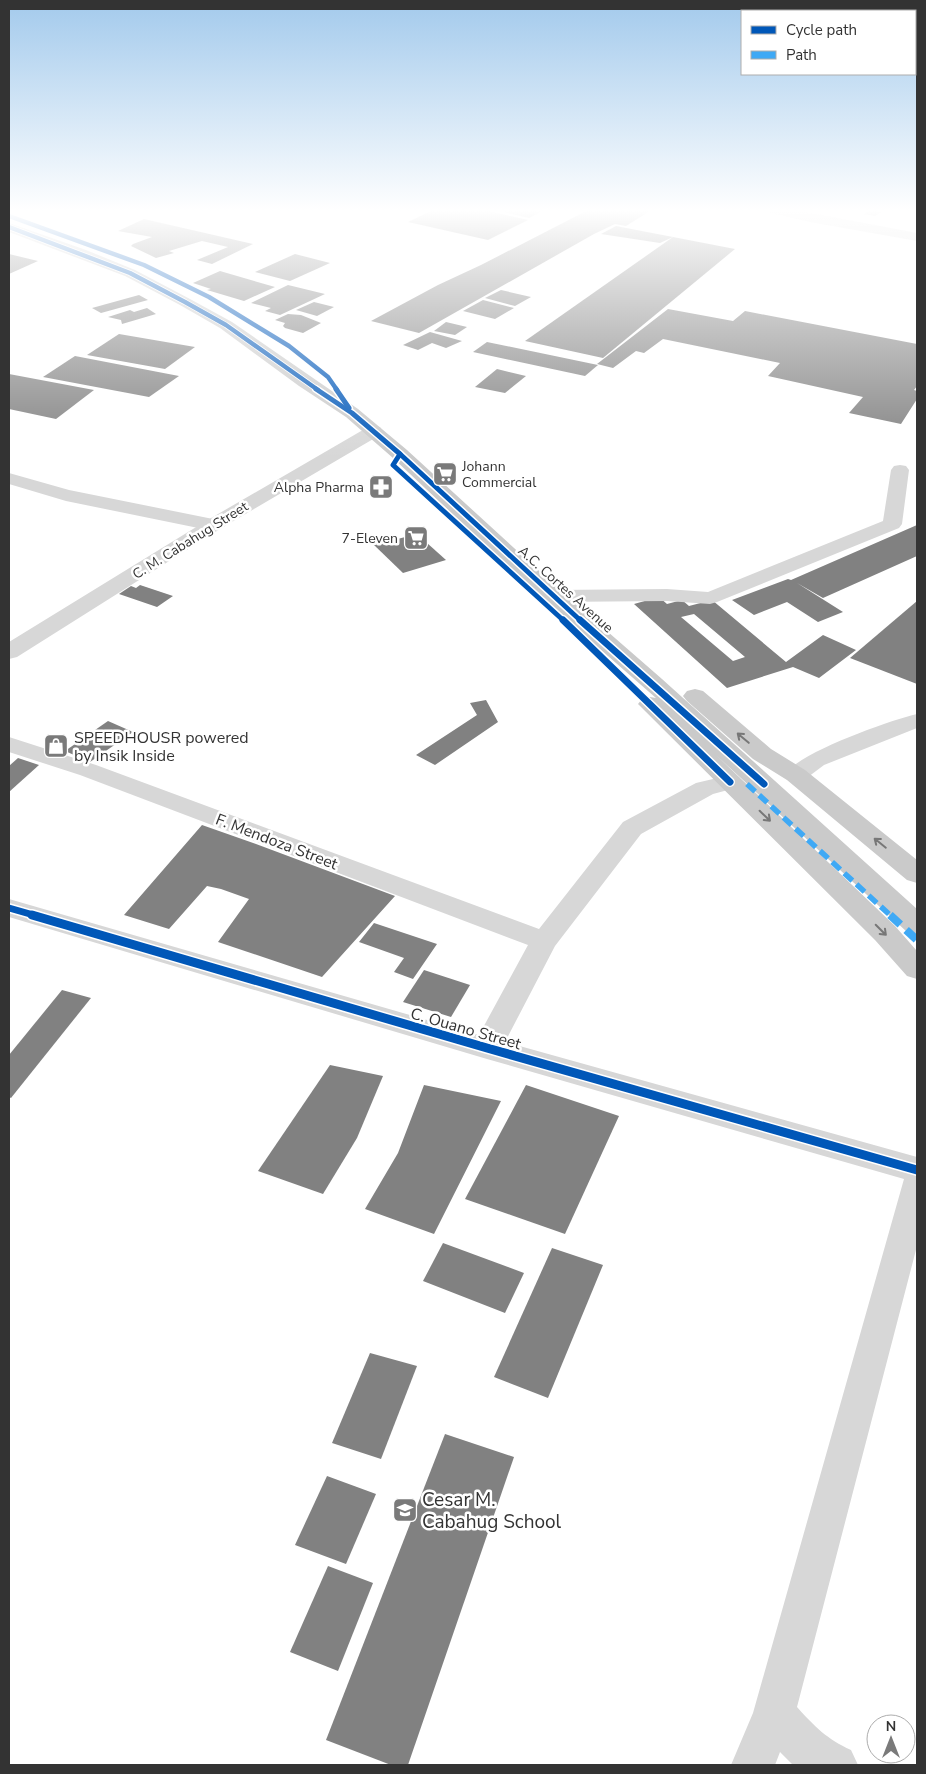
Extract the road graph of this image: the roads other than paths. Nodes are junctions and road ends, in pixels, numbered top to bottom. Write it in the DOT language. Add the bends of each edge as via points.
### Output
graph roads {
  1 [pos="166,292"];
  2 [pos="198,292"];
  3 [pos="352,413"];
  4 [pos="374,431"];
  5 [pos="400,454"];
  6 [pos="900,470"];
  7 [pos="9,478"];
  8 [pos="213,525"];
  9 [pos="553,596"];
  10 [pos="584,623"];
  11 [pos="9,652"];
  12 [pos="917,721"];
  13 [pos="9,744"];
  14 [pos="806,767"];
  15 [pos="730,782"];
  16 [pos="917,874"];
  17 [pos="9,908"];
  18 [pos="917,925"];
  19 [pos="544,942"];
  20 [pos="917,968"];
  21 [pos="487,1048"];
  22 [pos="917,1170"];
  23 [pos="917,1186"];
  24 [pos="774,1713"];
  25 [pos="753,1765"];
  26 [pos="836,1765"];
  1 -- 3 [label="main road, A.C. Cortes Avenue" via="226,325"];
  2 -- 3 [label="main road, A.C. Cortes Avenue" via="289,346 328,377"];
  3 -- 4 [label="main road, A.C. Cortes Avenue"];
  4 -- 5 [label="main road, A.C. Cortes Avenue"];
  4 -- 8 [label="street, C. M. Cabahug Street"];
  5 -- 9 [label="main road, A.C. Cortes Avenue"];
  5 -- 15 [label="main road" via="393,465 534,592"];
  6 -- 9 [label="street" via="892,524 710,598"];
  7 -- 8 [label="street" via="66,495"];
  8 -- 11 [label="street, C. M. Cabahug Street"];
  9 -- 10 [label="main road, A.C. Cortes Avenue"];
  14 -- 10 [label="main road, one-way" via="762,754 625,634"];
  10 -- 18 [label="main road, A.C. Cortes Avenue"];
  12 -- 14 [label="street"];
  13 -- 19 [label="street, F. Mendoza Street" via="88,770"];
  16 -- 14 [label="main road, one-way"];
  15 -- 19 [label="street" via="705,788 632,828"];
  15 -- 20 [label="main road, one-way"];
  17 -- 21 [label="street, C. Ouano Street"];
  19 -- 21 [label="street"];
  21 -- 22 [label="street, C. Ouano Street"];
  23 -- 24 [label="street"];
  24 -- 25 [label="street"];
  24 -- 26 [label="street" via="800,1743 816,1756"];
}
